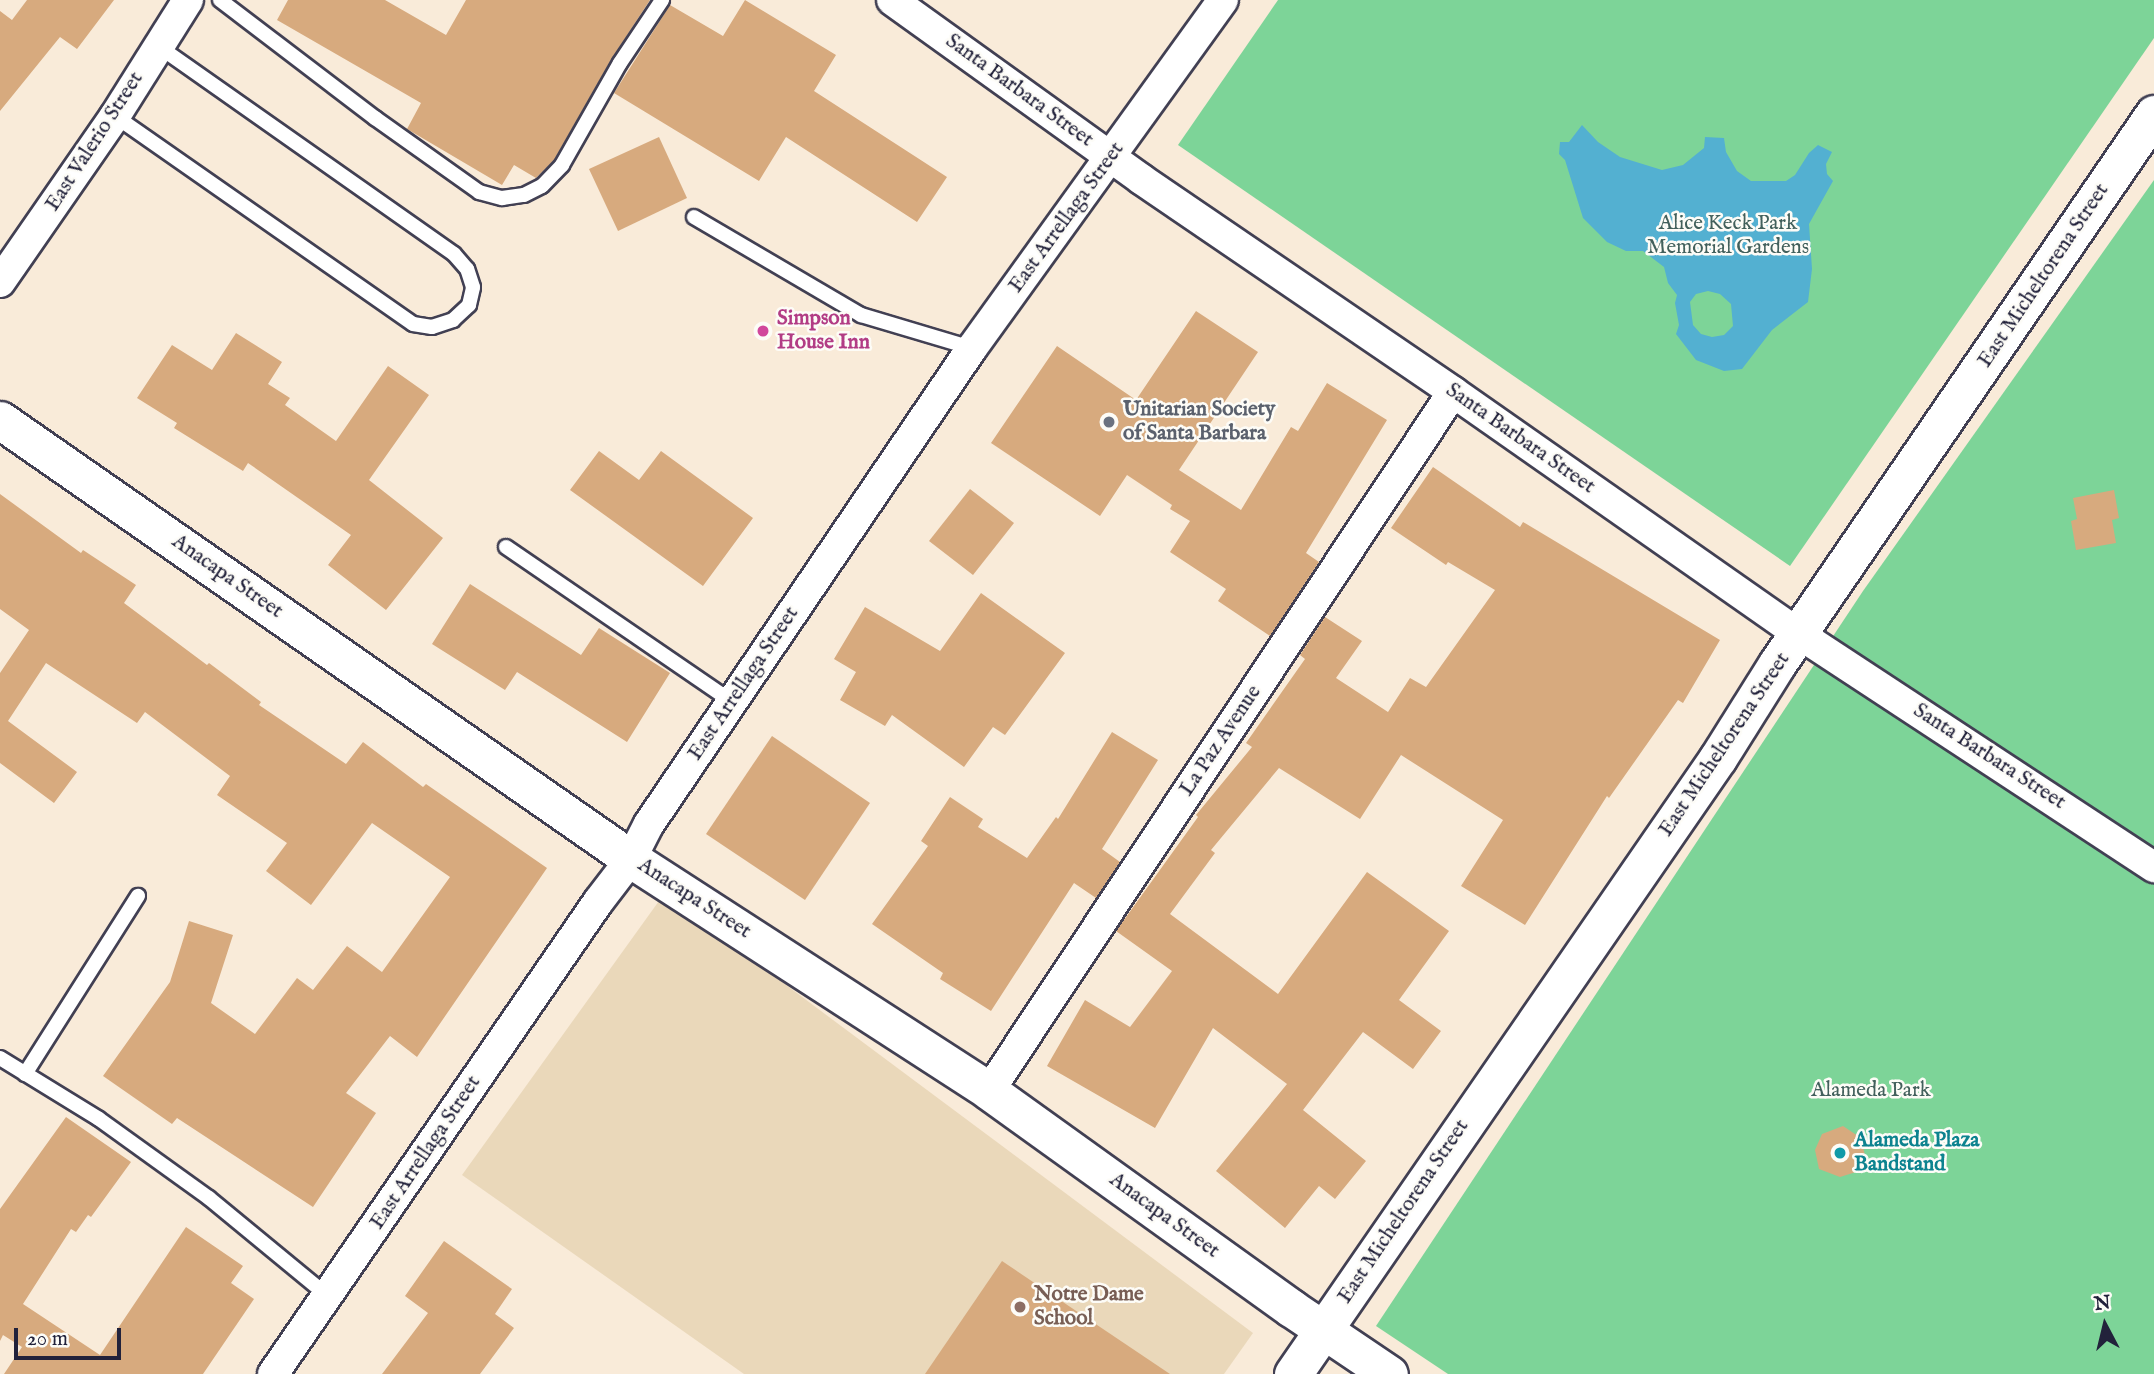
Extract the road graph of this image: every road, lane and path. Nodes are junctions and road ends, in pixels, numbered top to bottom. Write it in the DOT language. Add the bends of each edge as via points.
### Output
graph roads {
  1 [pos="188,0"];
  2 [pos="220,0"];
  3 [pos="663,0"];
  4 [pos="892,0"];
  5 [pos="1223,0"];
  6 [pos="158,45"];
  7 [pos="2154,114"];
  8 [pos="115,116"];
  9 [pos="1111,157"];
  10 [pos="694,217"];
  11 [pos="0,282"];
  12 [pos="972,348"];
  13 [pos="1453,392"];
  14 [pos="0,421"];
  15 [pos="506,547"];
  16 [pos="1799,634"];
  17 [pos="732,702"];
  18 [pos="631,859"];
  19 [pos="2154,867"];
  20 [pos="138,896"];
  21 [pos="2,1063"];
  22 [pos="25,1074"];
  23 [pos="989,1091"];
  24 [pos="328,1296"];
  25 [pos="1324,1330"];
  26 [pos="273,1374"];
  27 [pos="1293,1374"];
  28 [pos="1390,1374"];
  1 -- 6 [label="street, East Valerio Street"];
  2 -- 3 [label="lane" via="479,192 502,198 542,186 562,165 620,63"];
  4 -- 9 [label="street, Santa Barbara Street"];
  5 -- 9 [label="street, East Arrellaga Street"];
  6 -- 8 [label="street, East Valerio Street"];
  6 -- 8 [label="lane" via="454,254 467,269 472,287 469,305 453,320 432,327 413,324"];
  7 -- 16 [label="street, East Micheltorena Street"];
  8 -- 11 [label="street, East Valerio Street"];
  9 -- 12 [label="street, East Arrellaga Street"];
  9 -- 13 [label="street, Santa Barbara Street"];
  10 -- 12 [label="lane" via="860,315"];
  12 -- 17 [label="street, East Arrellaga Street"];
  13 -- 16 [label="street, Santa Barbara Street"];
  13 -- 23 [label="street, La Paz Avenue"];
  14 -- 18 [label="street, Anacapa Street"];
  15 -- 17 [label="lane"];
  16 -- 19 [label="street, Santa Barbara Street"];
  16 -- 25 [label="street, East Micheltorena Street"];
  17 -- 18 [label="street, East Arrellaga Street" via="649,824"];
  18 -- 23 [label="street, Anacapa Street"];
  18 -- 24 [label="street, East Arrellaga Street"];
  20 -- 22 [label="lane"];
  21 -- 22 [label="lane"];
  22 -- 24 [label="lane" via="99,1119 209,1198"];
  23 -- 25 [label="street, Anacapa Street"];
  24 -- 26 [label="street, East Arrellaga Street"];
  25 -- 27 [label="street, East Micheltorena Street"];
  25 -- 28 [label="street, Anacapa Street"];
}
